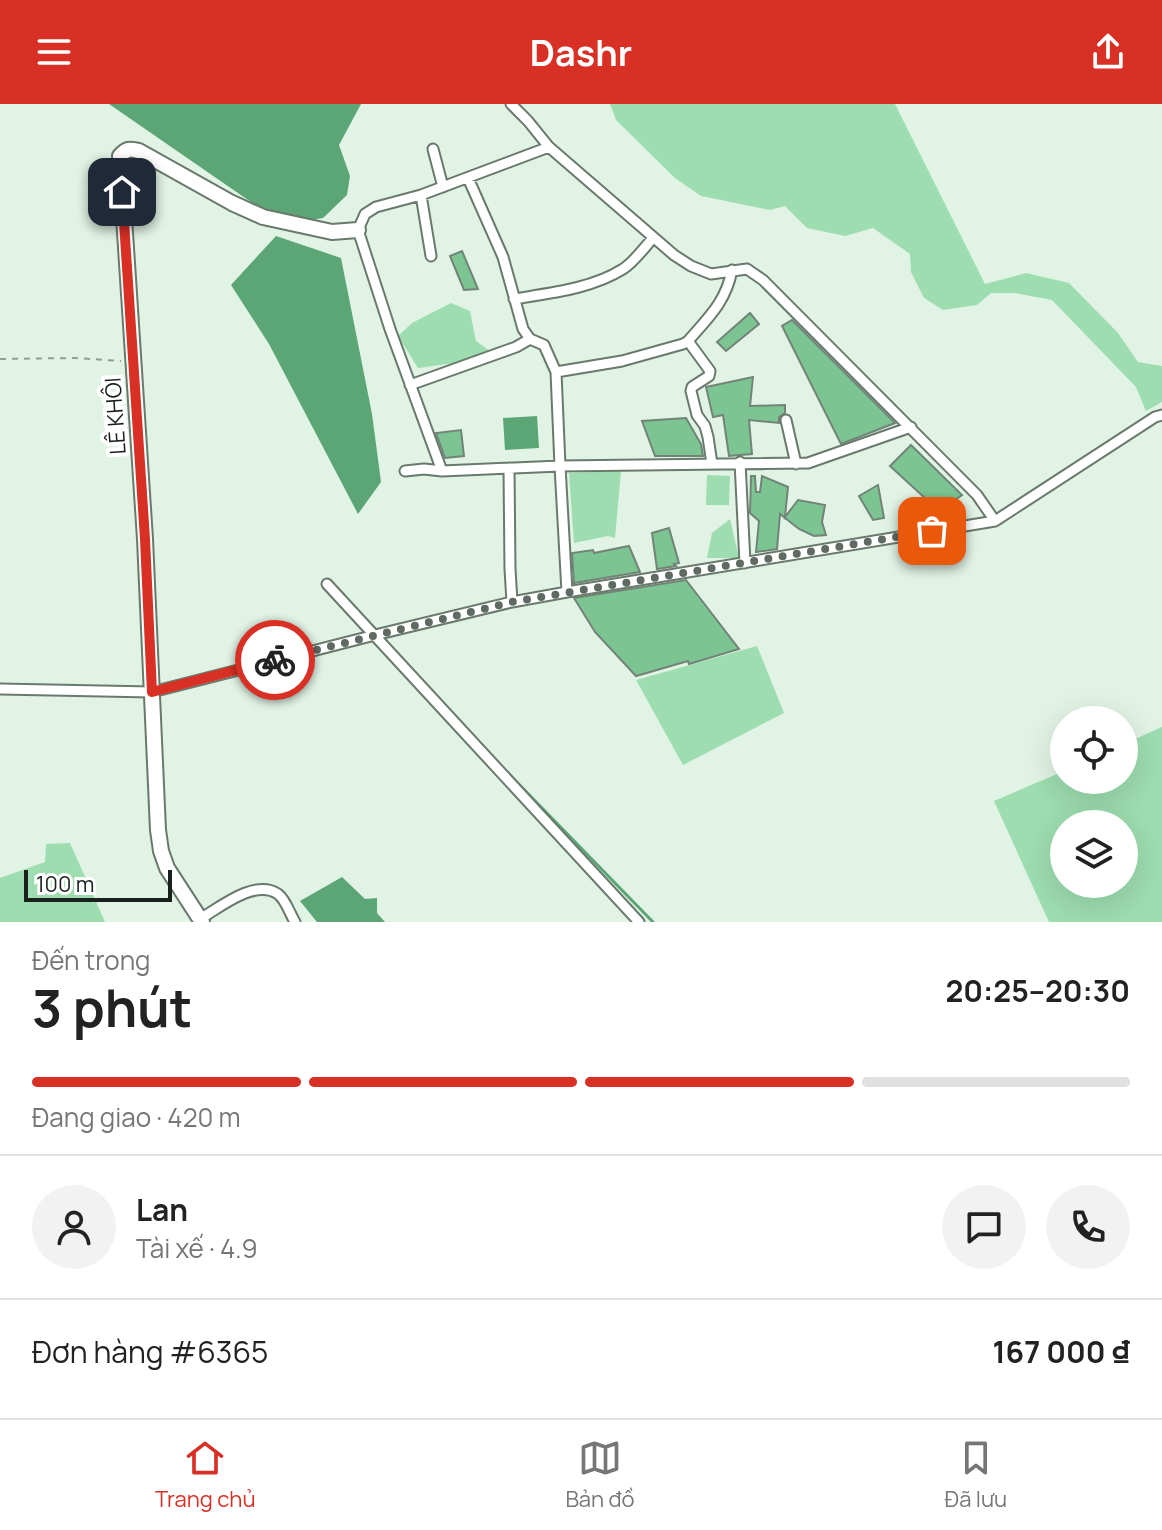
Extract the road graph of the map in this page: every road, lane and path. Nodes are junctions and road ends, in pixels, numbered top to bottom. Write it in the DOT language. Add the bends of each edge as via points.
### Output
graph roads {
  1 [pos="511,104"];
  2 [pos="549,147"];
  3 [pos="433,149"];
  4 [pos="468,178"];
  5 [pos="443,187"];
  6 [pos="421,195"];
  7 [pos="358,230"];
  8 [pos="653,238"];
  9 [pos="431,256"];
  10 [pos="732,270"];
  11 [pos="514,299"];
  12 [pos="530,339"];
  13 [pos="688,341"];
  14 [pos="0,359"];
  15 [pos="134,362"];
  16 [pos="556,372"];
  17 [pos="410,385"];
  18 [pos="1162,415"];
  19 [pos="786,420"];
  20 [pos="911,427"];
  21 [pos="740,462"];
  22 [pos="712,464"];
  23 [pos="796,464"];
  24 [pos="560,466"];
  25 [pos="509,468"];
  26 [pos="405,471"];
  27 [pos="442,471"];
  28 [pos="995,521"];
  29 [pos="745,563"];
  30 [pos="327,584"];
  31 [pos="567,592"];
  32 [pos="512,602"];
  33 [pos="375,635"];
  34 [pos="0,689"];
  35 [pos="152,692"];
  36 [pos="201,921"];
  37 [pos="295,922"];
  38 [pos="639,922"];
  1 -- 2 [label="street"];
  2 -- 4 [label="street"];
  2 -- 8 [label="street"];
  3 -- 5 [label="street"];
  4 -- 5 [label="street"];
  4 -- 11 [label="street" via="499,246"];
  5 -- 6 [label="street"];
  6 -- 7 [label="street" via="368,212"];
  6 -- 9 [label="street"];
  7 -- 15 [label="street, LÊ KHÔI" via="332,232 263,217 139,151 125,150 120,156"];
  7 -- 17 [label="street"];
  8 -- 10 [label="street" via="703,272"];
  8 -- 11 [label="street" via="616,272 564,290"];
  10 -- 13 [label="street" via="721,302"];
  10 -- 20 [label="street" via="747,269 763,280"];
  11 -- 12 [label="street"];
  12 -- 16 [label="street" via="544,345"];
  12 -- 17 [label="street"];
  13 -- 16 [label="street" via="651,354"];
  13 -- 22 [label="street" via="710,371 691,391"];
  14 -- 15 [label="path"];
  15 -- 35 [label="street, LÊ KHÔI"];
  16 -- 24 [label="street"];
  17 -- 27 [label="street"];
  18 -- 28 [label="street"];
  19 -- 23 [label="street"];
  20 -- 23 [label="street"];
  20 -- 28 [label="street" via="983,501"];
  21 -- 22 [label="street"];
  21 -- 23 [label="street"];
  21 -- 29 [label="street"];
  22 -- 24 [label="street"];
  24 -- 25 [label="street"];
  24 -- 31 [label="street"];
  25 -- 27 [label="street"];
  25 -- 32 [label="street"];
  26 -- 27 [label="street"];
  28 -- 29 [label="street"];
  29 -- 31 [label="street"];
  30 -- 33 [label="street"];
  31 -- 32 [label="street"];
  32 -- 33 [label="street"];
  33 -- 35 [label="street"];
  33 -- 38 [label="street"];
  34 -- 35 [label="street"];
  35 -- 36 [label="street, LÊ KHÔI" via="161,851"];
  36 -- 37 [label="street" via="256,890 277,894"];
}
